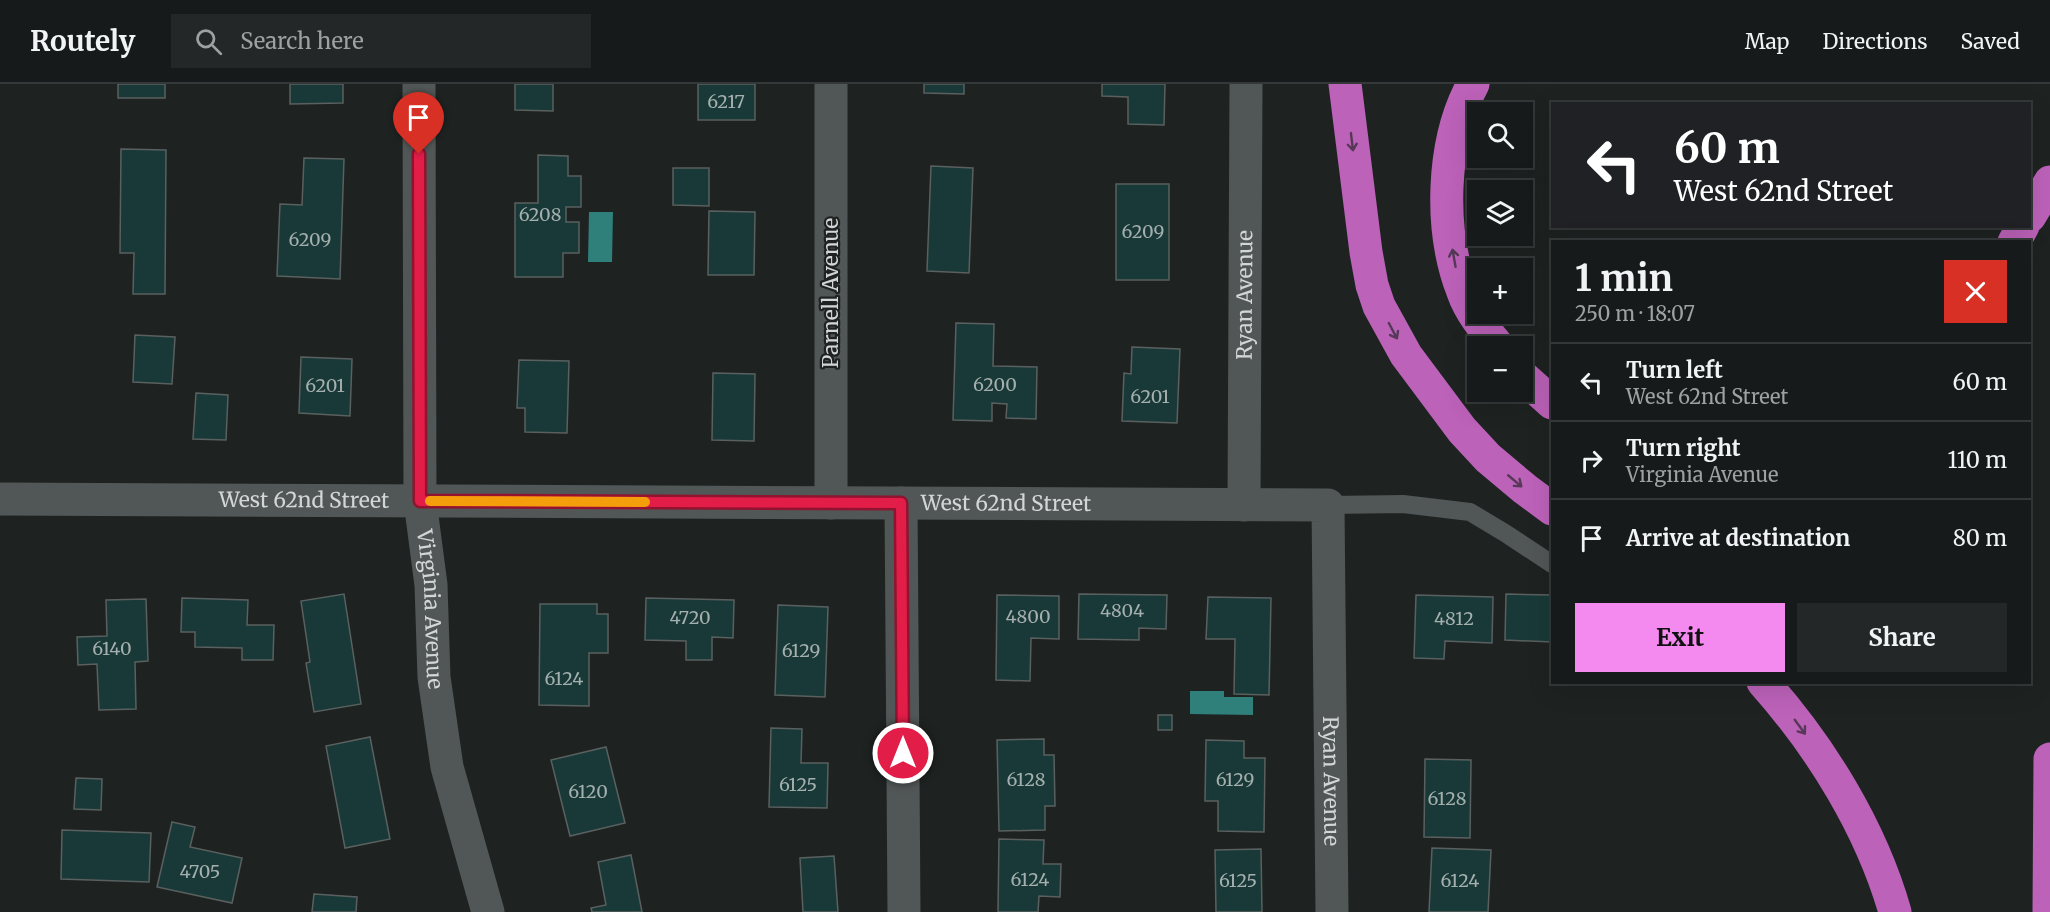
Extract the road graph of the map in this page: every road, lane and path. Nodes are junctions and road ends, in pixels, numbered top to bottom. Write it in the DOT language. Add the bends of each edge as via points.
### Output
graph roads {
  1 [pos="419,84"];
  2 [pos="831,84"];
  3 [pos="1246,84"];
  4 [pos="1345,84"];
  5 [pos="1473,84"];
  6 [pos="2050,182"];
  7 [pos="2031,214"];
  8 [pos="1491,336"];
  9 [pos="1533,386"];
  10 [pos="1551,402"];
  11 [pos="0,499"];
  12 [pos="420,501"];
  13 [pos="831,503"];
  14 [pos="901,503"];
  15 [pos="1244,505"];
  16 [pos="1328,505"];
  17 [pos="1551,508"];
  18 [pos="1551,563"];
  19 [pos="1765,684"];
  20 [pos="2050,759"];
  21 [pos="489,912"];
  22 [pos="904,912"];
  23 [pos="1332,912"];
  24 [pos="1895,912"];
  25 [pos="2049,912"];
  1 -- 12 [label="street, Virginia Avenue"];
  2 -- 13 [label="street, Parnell Avenue"];
  3 -- 15 [label="street, Ryan Avenue"];
  4 -- 17 [label="highway, one-way" via="1366,252 1379,306 1406,356 1462,430 1488,458"];
  8 -- 5 [label="highway, one-way" via="1463,294 1456,271 1446,194 1448,163"];
  6 -- 7 [label="highway"];
  9 -- 10 [label="highway"];
  11 -- 12 [label="street, West 62nd Street"];
  12 -- 13 [label="street, West 62nd Street"];
  12 -- 21 [label="street, Virginia Avenue" via="431,585 434,677 447,767"];
  13 -- 14 [label="street, West 62nd Street"];
  14 -- 15 [label="street, West 62nd Street"];
  14 -- 22 [label="street"];
  15 -- 16 [label="street, West 62nd Street"];
  16 -- 18 [label="lane" via="1403,504 1470,512"];
  16 -- 23 [label="street, Ryan Avenue"];
  19 -- 24 [label="highway, one-way" via="1798,723 1854,813 1888,887"];
  20 -- 25 [label="highway"];
}
